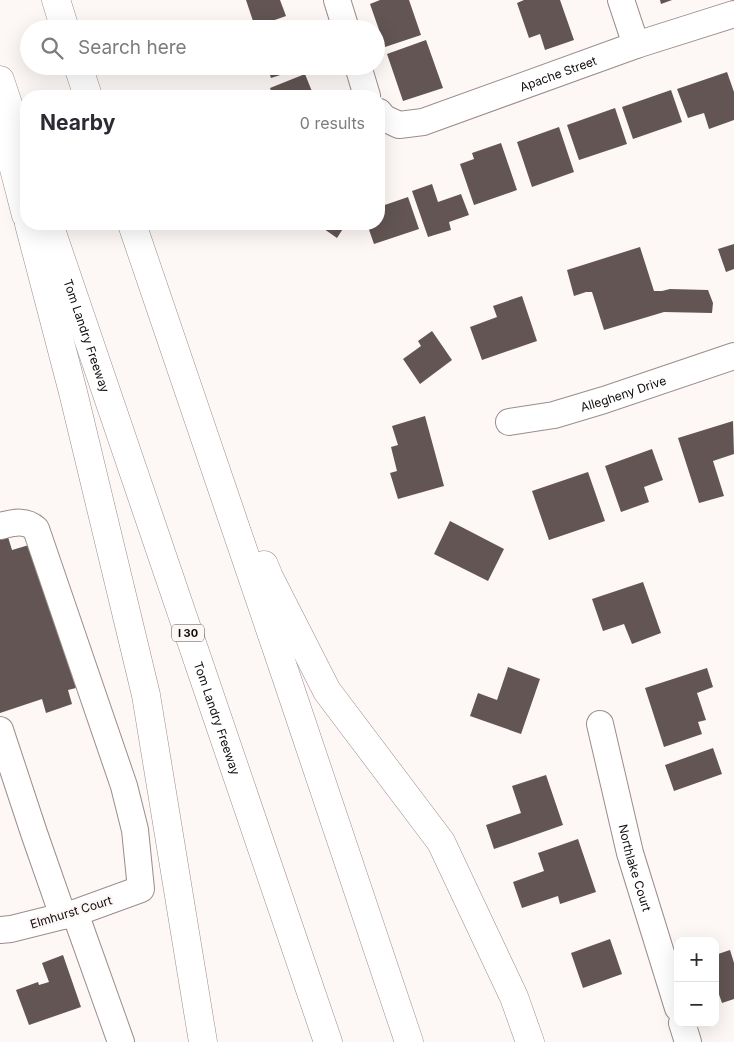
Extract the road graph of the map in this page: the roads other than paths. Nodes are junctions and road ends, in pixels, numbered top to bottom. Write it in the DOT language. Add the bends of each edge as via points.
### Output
graph roads {
  1 [pos="56,0"];
  2 [pos="336,0"];
  3 [pos="621,0"];
  4 [pos="734,14"];
  5 [pos="62,20"];
  6 [pos="343,20"];
  7 [pos="636,45"];
  8 [pos="81,75"];
  9 [pos="361,75"];
  10 [pos="0,80"];
  11 [pos="86,90"];
  12 [pos="365,90"];
  13 [pos="0,115"];
  14 [pos="385,117"];
  15 [pos="20,139"];
  16 [pos="20,191"];
  17 [pos="31,230"];
  18 [pos="51,230"];
  19 [pos="134,230"];
  20 [pos="150,277"];
  21 [pos="734,356"];
  22 [pos="509,422"];
  23 [pos="0,526"];
  24 [pos="600,724"];
  25 [pos="0,730"];
  26 [pos="69,915"];
  27 [pos="0,930"];
  28 [pos="674,995"];
  29 [pos="683,1027"];
  30 [pos="121,1042"];
  31 [pos="203,1042"];
  32 [pos="328,1042"];
  33 [pos="409,1042"];
  34 [pos="530,1042"];
  35 [pos="688,1042"];
  1 -- 5 [label="highway"];
  2 -- 6 [label="street"];
  3 -- 7 [label="street"];
  4 -- 7 [label="street, Apache Street"];
  7 -- 14 [label="street, Apache Street" via="423,122 399,125"];
  8 -- 11 [label="highway"];
  9 -- 12 [label="street"];
  10 -- 15 [label="highway"];
  13 -- 16 [label="highway"];
  17 -- 31 [label="highway" via="146,695"];
  18 -- 32 [label="highway, Tom Landry Freeway / I 30"];
  19 -- 20 [label="highway"];
  20 -- 33 [label="highway"];
  20 -- 34 [label="highway" via="269,577 327,691 441,842 514,998"];
  21 -- 22 [label="street, Allegheny Drive" via="554,415"];
  23 -- 26 [label="street, Elmhurst Court" via="20,522 36,528 124,786 135,830 141,889"];
  24 -- 28 [label="street, Northlake Court" via="630,853"];
  25 -- 26 [label="street" via="34,833"];
  26 -- 27 [label="street, Elmhurst Court"];
  26 -- 30 [label="street"];
  29 -- 35 [label="street"];
}
